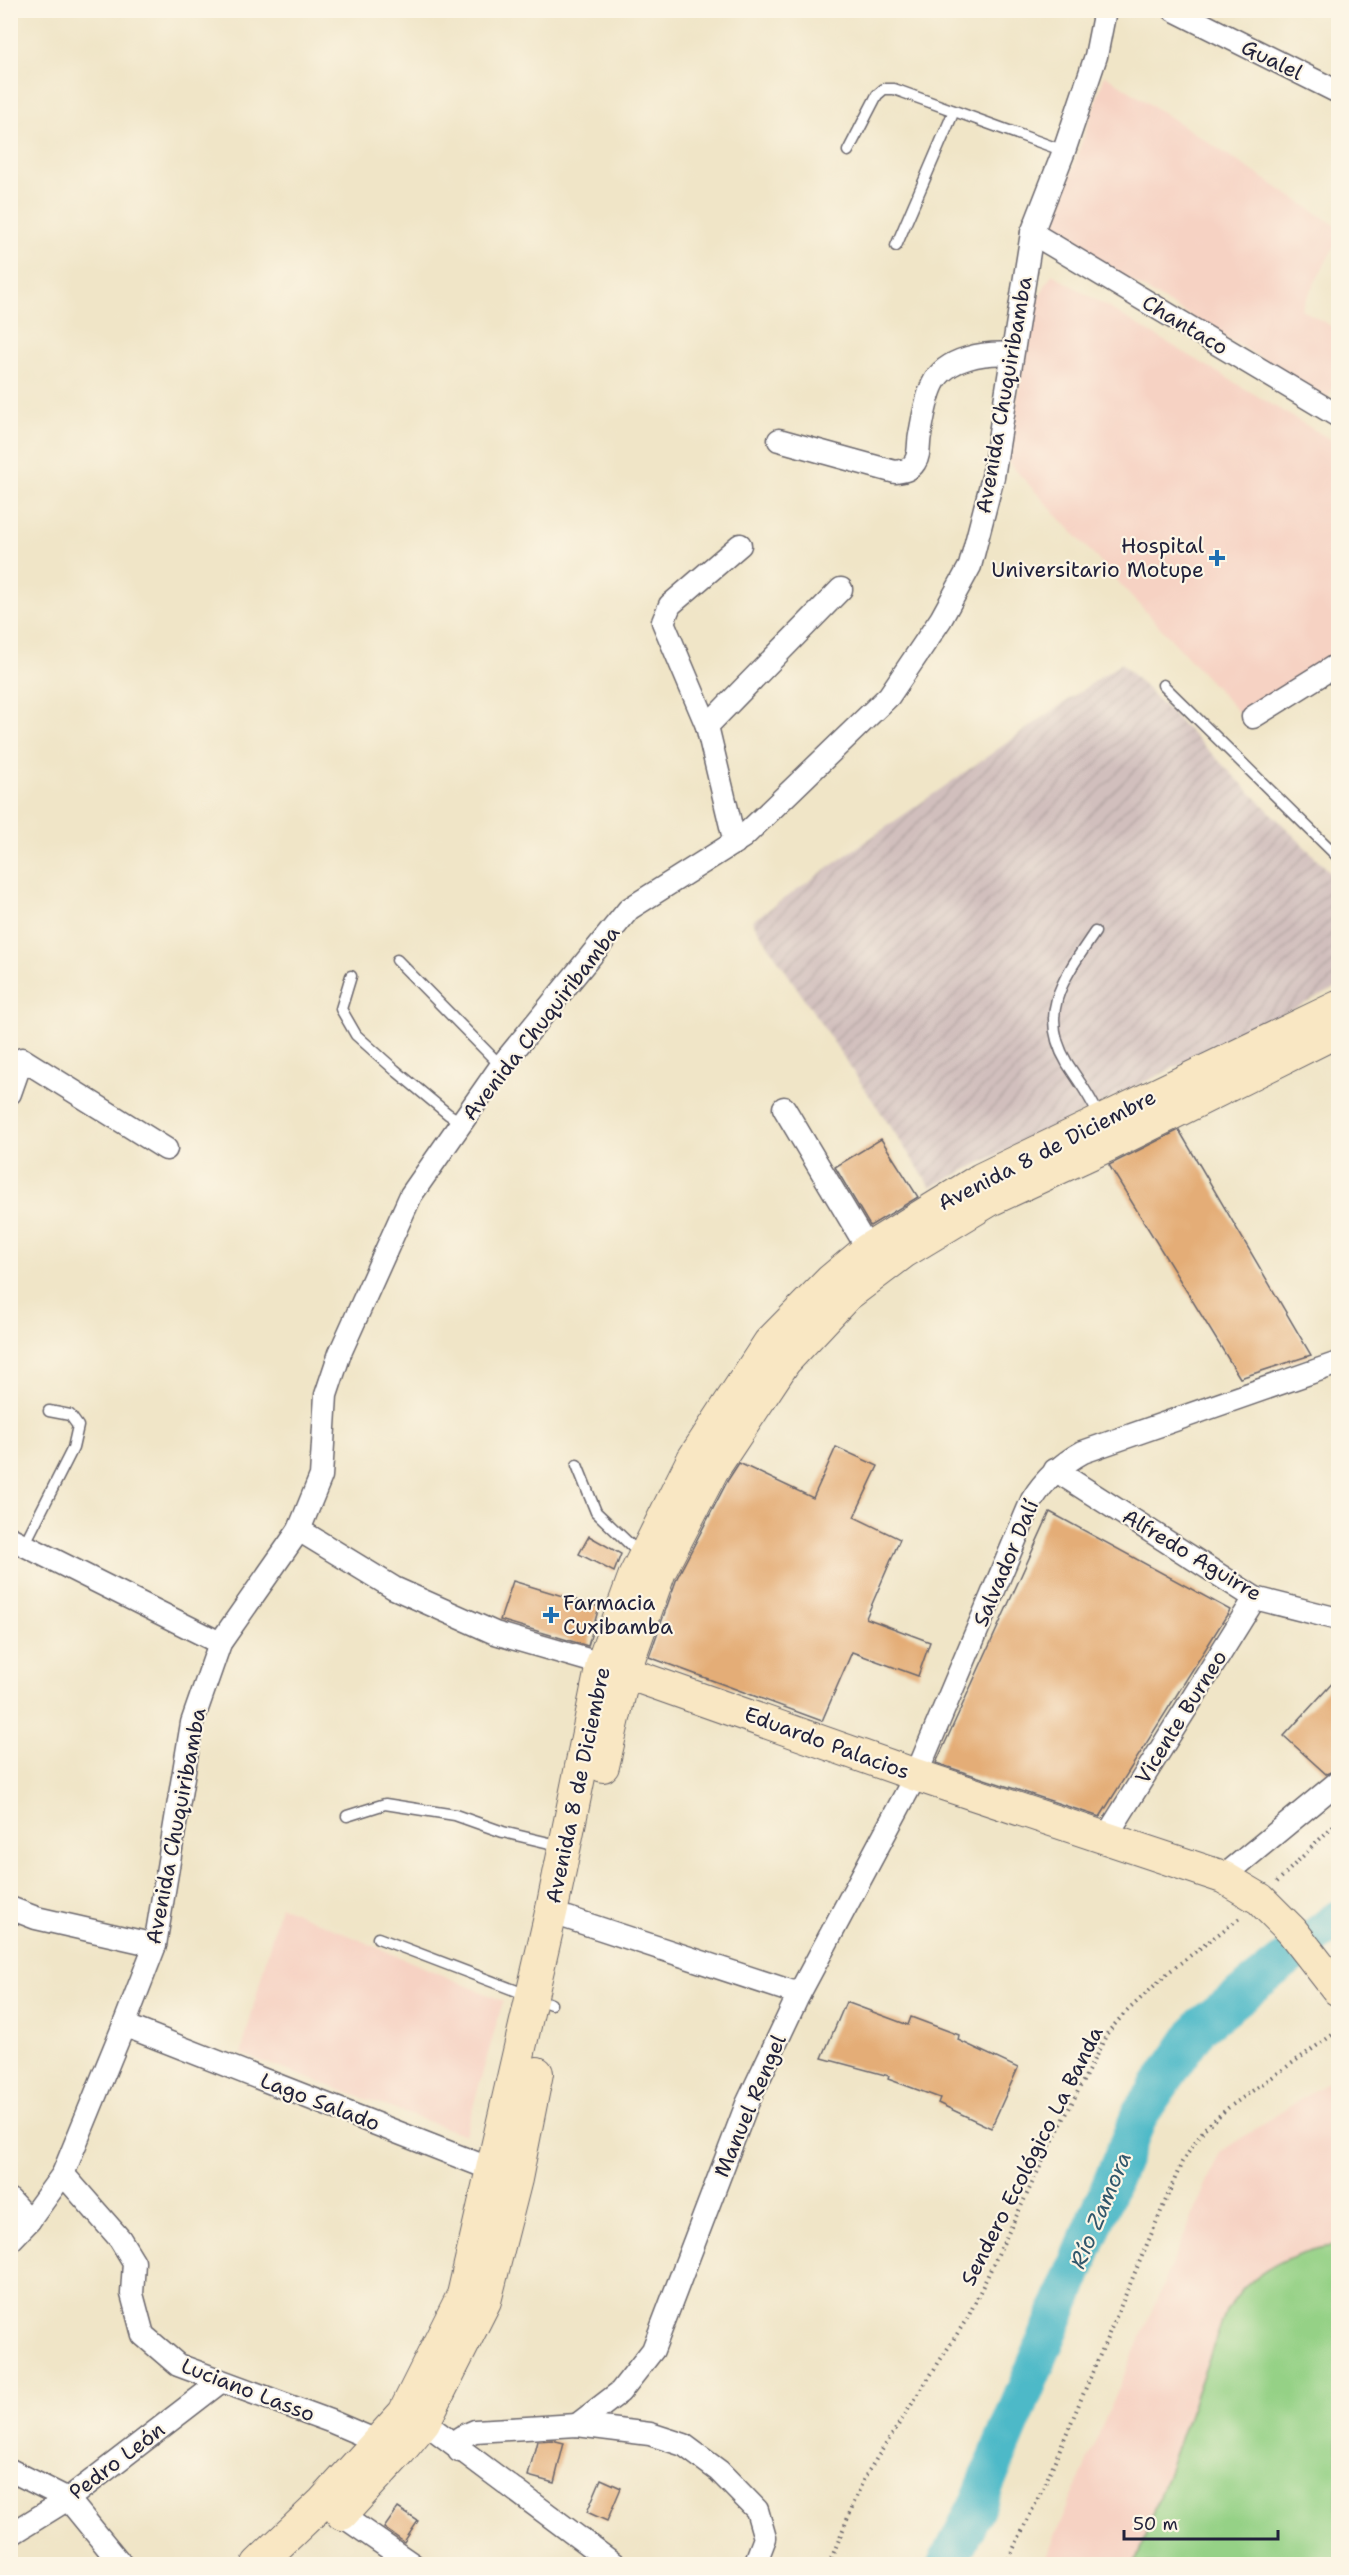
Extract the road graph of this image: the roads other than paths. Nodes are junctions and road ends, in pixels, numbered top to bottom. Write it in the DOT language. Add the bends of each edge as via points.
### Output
graph roads {
  1 [pos="1105,10"];
  2 [pos="1174,10"];
  3 [pos="1338,93"];
  4 [pos="954,111"];
  5 [pos="848,151"];
  6 [pos="1064,151"];
  7 [pos="1032,234"];
  8 [pos="896,246"];
  9 [pos="1012,354"];
  10 [pos="1338,416"];
  11 [pos="779,440"];
  12 [pos="740,545"];
  13 [pos="842,589"];
  14 [pos="1338,664"];
  15 [pos="1163,686"];
  16 [pos="1253,717"];
  17 [pos="707,726"];
  18 [pos="735,843"];
  19 [pos="1338,857"];
  20 [pos="1095,932"];
  21 [pos="397,960"];
  22 [pos="351,976"];
  23 [pos="1338,1006"];
  24 [pos="1338,1031"];
  25 [pos="16,1056"];
  26 [pos="501,1066"];
  27 [pos="10,1093"];
  28 [pos="783,1108"];
  29 [pos="463,1123"];
  30 [pos="1107,1132"];
  31 [pos="166,1149"];
  32 [pos="868,1249"];
  33 [pos="1338,1363"];
  34 [pos="49,1411"];
  35 [pos="577,1465"];
  36 [pos="1055,1470"];
  37 [pos="299,1530"];
  38 [pos="17,1541"];
  39 [pos="652,1564"];
  40 [pos="1255,1598"];
  41 [pos="1338,1619"];
  42 [pos="220,1642"];
  43 [pos="613,1667"];
  44 [pos="916,1775"];
  45 [pos="1338,1782"];
  46 [pos="347,1816"];
  47 [pos="1106,1837"];
  48 [pos="565,1846"];
  49 [pos="1223,1877"];
  50 [pos="10,1908"];
  51 [pos="568,1918"];
  52 [pos="378,1938"];
  53 [pos="155,1945"];
  54 [pos="1336,1986"];
  55 [pos="800,1994"];
  56 [pos="542,2000"];
  57 [pos="124,2025"];
  58 [pos="63,2174"];
  59 [pos="505,2174"];
  60 [pos="10,2200"];
  61 [pos="29,2221"];
  62 [pos="10,2241"];
  63 [pos="220,2382"];
  64 [pos="414,2417"];
  65 [pos="577,2425"];
  66 [pos="390,2446"];
  67 [pos="459,2451"];
  68 [pos="10,2470"];
  69 [pos="68,2499"];
  70 [pos="342,2515"];
  71 [pos="10,2535"];
  72 [pos="121,2565"];
  73 [pos="258,2565"];
  74 [pos="289,2565"];
  75 [pos="412,2565"];
  76 [pos="614,2565"];
  77 [pos="754,2565"];
  1 -- 6 [label="street, Avenida Chuquiribamba" via="1096,56"];
  2 -- 3 [label="street, Gualel"];
  4 -- 5 [label="lane" via="884,89"];
  4 -- 6 [label="lane"];
  4 -- 8 [label="lane"];
  6 -- 7 [label="street, Avenida Chuquiribamba"];
  7 -- 9 [label="street, Avenida Chuquiribamba"];
  7 -- 10 [label="street, Chantaco"];
  9 -- 11 [label="street" via="992,353 963,359 933,383 917,460 907,470 895,472"];
  9 -- 18 [label="street, Avenida Chuquiribamba" via="993,477 970,566 960,584 889,696"];
  12 -- 17 [label="street" via="670,605 663,621"];
  13 -- 17 [label="street"];
  14 -- 16 [label="street"];
  15 -- 19 [label="lane"];
  17 -- 18 [label="street"];
  18 -- 26 [label="street, Avenida Chuquiribamba" via="629,909"];
  20 -- 30 [label="lane" via="1059,991 1054,1036"];
  21 -- 26 [label="lane"];
  22 -- 29 [label="lane" via="342,1009 356,1035"];
  23 -- 30 [label="main road, Avenida 8 de Diciembre"];
  24 -- 30 [label="main road, Avenida 8 de Diciembre"];
  25 -- 27 [label="street"];
  25 -- 31 [label="street"];
  26 -- 29 [label="street, Avenida Chuquiribamba"];
  28 -- 32 [label="street"];
  29 -- 37 [label="street, Avenida Chuquiribamba" via="411,1195 340,1353 326,1395 321,1476"];
  30 -- 32 [label="main road, Avenida 8 de Diciembre" via="981,1179"];
  30 -- 39 [label="main road, Avenida 8 de Diciembre" via="904,1252 846,1296 785,1361"];
  32 -- 39 [label="main road, Avenida 8 de Diciembre" via="769,1343 693,1459"];
  33 -- 36 [label="street, Salvador Dalí" via="1083,1452"];
  34 -- 38 [label="lane" via="70,1415 78,1426 73,1448"];
  35 -- 39 [label="lane" via="596,1512"];
  36 -- 40 [label="street, Alfredo Aguirre"];
  36 -- 44 [label="street, Salvador Dalí" via="1032,1500"];
  37 -- 42 [label="street, Avenida Chuquiribamba"];
  37 -- 43 [label="street, Eduardo Palacios" via="394,1588 465,1620 495,1633"];
  38 -- 42 [label="street"];
  39 -- 43 [label="main road, Avenida 8 de Diciembre"];
  40 -- 41 [label="street, Alfredo Aguirre"];
  40 -- 47 [label="street, Vicente Burneo"];
  42 -- 53 [label="street, Avenida Chuquiribamba" via="192,1723"];
  43 -- 44 [label="main road, Eduardo Palacios"];
  43 -- 48 [label="main road, Avenida 8 de Diciembre"];
  43 -- 51 [label="main road, Avenida 8 de Diciembre"];
  44 -- 47 [label="main road, Eduardo Palacios"];
  44 -- 55 [label="street, Manuel Rengel"];
  45 -- 49 [label="street"];
  46 -- 48 [label="lane" via="385,1804 455,1815 503,1832"];
  47 -- 49 [label="main road, Eduardo Palacios"];
  48 -- 56 [label="main road, Avenida 8 de Diciembre"];
  49 -- 54 [label="main road, Eduardo Palacios" via="1260,1899 1292,1931"];
  50 -- 53 [label="street" via="36,1918"];
  51 -- 55 [label="street"];
  51 -- 56 [label="main road, Avenida 8 de Diciembre"];
  52 -- 56 [label="lane"];
  53 -- 57 [label="street, Avenida Chuquiribamba"];
  55 -- 65 [label="street, Manuel Rengel" via="747,2104 653,2350 620,2392"];
  56 -- 59 [label="main road, Avenida 8 de Diciembre"];
  57 -- 58 [label="street, Avenida Chuquiribamba"];
  57 -- 59 [label="street, Lago Salado"];
  58 -- 61 [label="street, Avenida Chuquiribamba"];
  58 -- 63 [label="street, Luciano Lasso" via="134,2262 132,2294 143,2335 178,2365"];
  59 -- 64 [label="main road, Avenida 8 de Diciembre" via="485,2301"];
  60 -- 61 [label="street"];
  61 -- 62 [label="street, Avenida Chuquiribamba"];
  63 -- 66 [label="street, Luciano Lasso"];
  63 -- 69 [label="street, Pedro León"];
  64 -- 66 [label="main road, Avenida 8 de Diciembre"];
  64 -- 67 [label="street"];
  65 -- 67 [label="street" via="475,2431 461,2437"];
  65 -- 77 [label="street" via="650,2434 684,2445 719,2471 758,2510 765,2538"];
  66 -- 70 [label="main road, Avenida 8 de Diciembre"];
  66 -- 73 [label="main road, Avenida 8 de Diciembre" via="323,2502"];
  67 -- 76 [label="street"];
  68 -- 69 [label="street"];
  69 -- 71 [label="street, Pedro León"];
  69 -- 72 [label="street"];
  70 -- 74 [label="main road, Avenida 8 de Diciembre"];
  70 -- 75 [label="street"];
}
